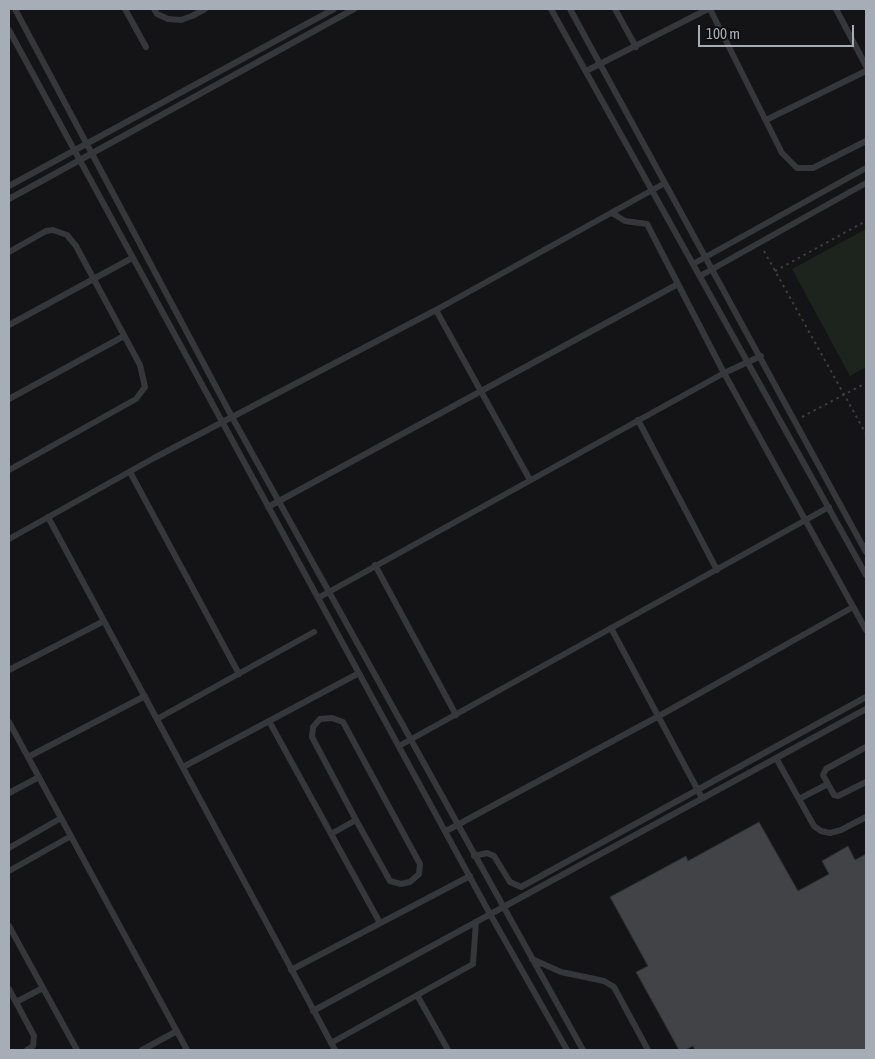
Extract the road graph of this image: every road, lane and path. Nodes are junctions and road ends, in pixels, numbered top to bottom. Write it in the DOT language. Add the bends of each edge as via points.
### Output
graph roads {
  1 [pos="15,9"];
  2 [pos="125,9"];
  3 [pos="154,9"];
  4 [pos="205,9"];
  5 [pos="334,9"];
  6 [pos="354,9"];
  7 [pos="552,9"];
  8 [pos="570,9"];
  9 [pos="615,9"];
  10 [pos="709,9"];
  11 [pos="836,9"];
  12 [pos="9,30"];
  13 [pos="146,47"];
  14 [pos="636,47"];
  15 [pos="601,65"];
  16 [pos="866,66"];
  17 [pos="866,70"];
  18 [pos="586,71"];
  19 [pos="766,120"];
  20 [pos="866,141"];
  21 [pos="87,144"];
  22 [pos="74,150"];
  23 [pos="92,154"];
  24 [pos="79,161"];
  25 [pos="866,168"];
  26 [pos="665,183"];
  27 [pos="866,183"];
  28 [pos="9,186"];
  29 [pos="652,189"];
  30 [pos="9,199"];
  31 [pos="612,213"];
  32 [pos="866,221"];
  33 [pos="759,243"];
  34 [pos="9,252"];
  35 [pos="132,258"];
  36 [pos="706,258"];
  37 [pos="693,264"];
  38 [pos="712,269"];
  39 [pos="775,271"];
  40 [pos="700,276"];
  41 [pos="94,280"];
  42 [pos="678,284"];
  43 [pos="436,310"];
  44 [pos="9,325"];
  45 [pos="124,336"];
  46 [pos="761,356"];
  47 [pos="748,362"];
  48 [pos="724,373"];
  49 [pos="866,383"];
  50 [pos="480,390"];
  51 [pos="844,395"];
  52 [pos="9,399"];
  53 [pos="232,417"];
  54 [pos="638,420"];
  55 [pos="796,420"];
  56 [pos="222,422"];
  57 [pos="866,434"];
  58 [pos="9,470"];
  59 [pos="130,472"];
  60 [pos="530,480"];
  61 [pos="278,501"];
  62 [pos="268,507"];
  63 [pos="829,507"];
  64 [pos="48,517"];
  65 [pos="805,520"];
  66 [pos="9,538"];
  67 [pos="866,552"];
  68 [pos="375,565"];
  69 [pos="716,570"];
  70 [pos="866,575"];
  71 [pos="328,592"];
  72 [pos="318,598"];
  73 [pos="853,607"];
  74 [pos="104,621"];
  75 [pos="611,628"];
  76 [pos="866,630"];
  77 [pos="314,632"];
  78 [pos="9,670"];
  79 [pos="359,673"];
  80 [pos="239,674"];
  81 [pos="145,696"];
  82 [pos="866,697"];
  83 [pos="866,710"];
  84 [pos="456,715"];
  85 [pos="659,716"];
  86 [pos="157,719"];
  87 [pos="268,721"];
  88 [pos="9,722"];
  89 [pos="410,740"];
  90 [pos="399,746"];
  91 [pos="866,747"];
  92 [pos="28,757"];
  93 [pos="776,758"];
  94 [pos="182,767"];
  95 [pos="39,777"];
  96 [pos="866,782"];
  97 [pos="828,784"];
  98 [pos="698,789"];
  99 [pos="9,794"];
  100 [pos="702,798"];
  101 [pos="799,798"];
  102 [pos="866,816"];
  103 [pos="61,818"];
  104 [pos="356,820"];
  105 [pos="457,826"];
  106 [pos="446,831"];
  107 [pos="330,834"];
  108 [pos="71,836"];
  109 [pos="9,848"];
  110 [pos="474,856"];
  111 [pos="9,871"];
  112 [pos="470,876"];
  113 [pos="503,907"];
  114 [pos="490,914"];
  115 [pos="476,922"];
  116 [pos="380,923"];
  117 [pos="9,926"];
  118 [pos="532,958"];
  119 [pos="291,970"];
  120 [pos="43,988"];
  121 [pos="9,989"];
  122 [pos="417,995"];
  123 [pos="16,1002"];
  124 [pos="313,1011"];
  125 [pos="177,1031"];
  126 [pos="330,1043"];
  127 [pos="27,1050"];
  128 [pos="77,1050"];
  129 [pos="142,1050"];
  130 [pos="187,1050"];
  131 [pos="335,1050"];
  132 [pos="448,1050"];
  133 [pos="567,1050"];
  134 [pos="583,1050"];
  135 [pos="648,1050"];
  1 -- 21 [label="lane"];
  2 -- 13 [label="lane"];
  3 -- 4 [label="lane" via="168,19 180,20"];
  5 -- 21 [label="lane"];
  6 -- 23 [label="lane"];
  7 -- 18 [label="lane"];
  8 -- 15 [label="lane"];
  9 -- 14 [label="lane"];
  10 -- 14 [label="lane"];
  10 -- 19 [label="lane"];
  11 -- 16 [label="lane"];
  12 -- 22 [label="lane"];
  14 -- 15 [label="lane"];
  15 -- 18 [label="lane"];
  15 -- 26 [label="lane"];
  17 -- 19 [label="lane"];
  18 -- 29 [label="lane"];
  19 -- 20 [label="lane" via="782,153 797,168 813,168"];
  21 -- 22 [label="lane"];
  21 -- 23 [label="lane"];
  22 -- 24 [label="lane"];
  22 -- 28 [label="lane"];
  23 -- 24 [label="lane"];
  23 -- 53 [label="lane"];
  24 -- 30 [label="lane"];
  24 -- 35 [label="lane"];
  25 -- 36 [label="lane"];
  26 -- 29 [label="lane"];
  26 -- 36 [label="lane"];
  27 -- 33 [label="lane"];
  29 -- 31 [label="lane"];
  29 -- 37 [label="lane"];
  31 -- 42 [label="lane" via="625,221 647,224"];
  31 -- 43 [label="lane"];
  32 -- 39 [label="path"];
  33 -- 38 [label="lane"];
  33 -- 39 [label="path"];
  34 -- 41 [label="lane" via="46,231 61,233 76,246"];
  35 -- 41 [label="lane"];
  35 -- 56 [label="lane"];
  36 -- 37 [label="lane"];
  36 -- 38 [label="lane"];
  37 -- 40 [label="lane"];
  38 -- 40 [label="lane"];
  38 -- 46 [label="lane"];
  39 -- 51 [label="path"];
  40 -- 47 [label="lane"];
  41 -- 44 [label="lane"];
  41 -- 45 [label="lane"];
  42 -- 48 [label="lane"];
  42 -- 50 [label="lane"];
  43 -- 50 [label="lane"];
  43 -- 53 [label="lane"];
  45 -- 52 [label="lane"];
  45 -- 58 [label="lane" via="140,364 145,387 141,394"];
  46 -- 47 [label="lane"];
  46 -- 55 [label="lane"];
  47 -- 48 [label="lane"];
  47 -- 63 [label="lane"];
  48 -- 54 [label="lane"];
  48 -- 65 [label="lane"];
  49 -- 51 [label="path"];
  50 -- 60 [label="lane"];
  50 -- 61 [label="lane"];
  51 -- 55 [label="path"];
  51 -- 57 [label="path"];
  53 -- 56 [label="lane"];
  53 -- 61 [label="lane"];
  54 -- 60 [label="lane"];
  54 -- 69 [label="lane"];
  55 -- 67 [label="lane"];
  56 -- 59 [label="lane"];
  56 -- 62 [label="lane"];
  59 -- 64 [label="lane"];
  59 -- 80 [label="lane"];
  60 -- 68 [label="lane"];
  61 -- 62 [label="lane"];
  61 -- 71 [label="lane"];
  62 -- 72 [label="lane"];
  63 -- 65 [label="lane"];
  63 -- 70 [label="lane"];
  64 -- 66 [label="lane"];
  64 -- 74 [label="lane"];
  65 -- 69 [label="lane"];
  65 -- 73 [label="lane"];
  68 -- 71 [label="lane"];
  68 -- 84 [label="lane"];
  69 -- 75 [label="lane"];
  71 -- 72 [label="lane"];
  71 -- 89 [label="lane"];
  72 -- 79 [label="lane"];
  73 -- 76 [label="lane"];
  73 -- 85 [label="lane"];
  74 -- 78 [label="lane"];
  74 -- 81 [label="lane"];
  75 -- 84 [label="lane"];
  75 -- 85 [label="lane"];
  77 -- 80 [label="lane"];
  79 -- 87 [label="lane"];
  79 -- 90 [label="lane"];
  80 -- 86 [label="lane"];
  81 -- 86 [label="lane"];
  81 -- 92 [label="lane"];
  82 -- 98 [label="lane"];
  83 -- 93 [label="lane"];
  84 -- 89 [label="lane"];
  85 -- 98 [label="lane"];
  85 -- 105 [label="lane"];
  86 -- 94 [label="lane"];
  87 -- 94 [label="lane"];
  87 -- 107 [label="lane"];
  88 -- 92 [label="lane"];
  89 -- 90 [label="lane"];
  89 -- 105 [label="lane"];
  90 -- 106 [label="lane"];
  91 -- 97 [label="lane" via="826,768 823,775"];
  92 -- 95 [label="lane"];
  93 -- 100 [label="lane"];
  93 -- 101 [label="lane"];
  94 -- 119 [label="lane"];
  95 -- 99 [label="lane"];
  95 -- 103 [label="lane"];
  96 -- 97 [label="lane" via="838,796"];
  97 -- 101 [label="lane"];
  98 -- 100 [label="lane"];
  98 -- 110 [label="lane" via="521,886 510,882 494,856 487,853"];
  100 -- 113 [label="lane"];
  101 -- 102 [label="lane" via="814,826 821,831 841,830"];
  103 -- 108 [label="lane"];
  103 -- 109 [label="lane"];
  104 -- 104 [label="lane" via="312,737 313,728 320,719 332,718 343,722 420,864 419,874 410,882 390,881"];
  104 -- 107 [label="lane"];
  105 -- 106 [label="lane"];
  105 -- 110 [label="lane"];
  106 -- 112 [label="lane"];
  107 -- 116 [label="lane"];
  108 -- 111 [label="lane"];
  108 -- 125 [label="lane"];
  110 -- 113 [label="lane"];
  112 -- 114 [label="lane"];
  112 -- 116 [label="lane"];
  113 -- 114 [label="lane"];
  113 -- 118 [label="lane"];
  114 -- 115 [label="lane"];
  114 -- 133 [label="lane"];
  115 -- 122 [label="lane" via="473,964"];
  115 -- 124 [label="lane"];
  116 -- 119 [label="lane"];
  117 -- 120 [label="lane"];
  118 -- 134 [label="lane"];
  118 -- 135 [label="lane" via="562,972 604,981 614,987"];
  119 -- 124 [label="lane"];
  120 -- 123 [label="lane"];
  120 -- 128 [label="lane"];
  121 -- 123 [label="lane"];
  122 -- 126 [label="lane"];
  122 -- 132 [label="lane"];
  123 -- 127 [label="lane" via="34,1036 32,1046"];
  124 -- 126 [label="lane"];
  125 -- 129 [label="lane"];
  125 -- 130 [label="lane"];
  126 -- 131 [label="lane"];
}
